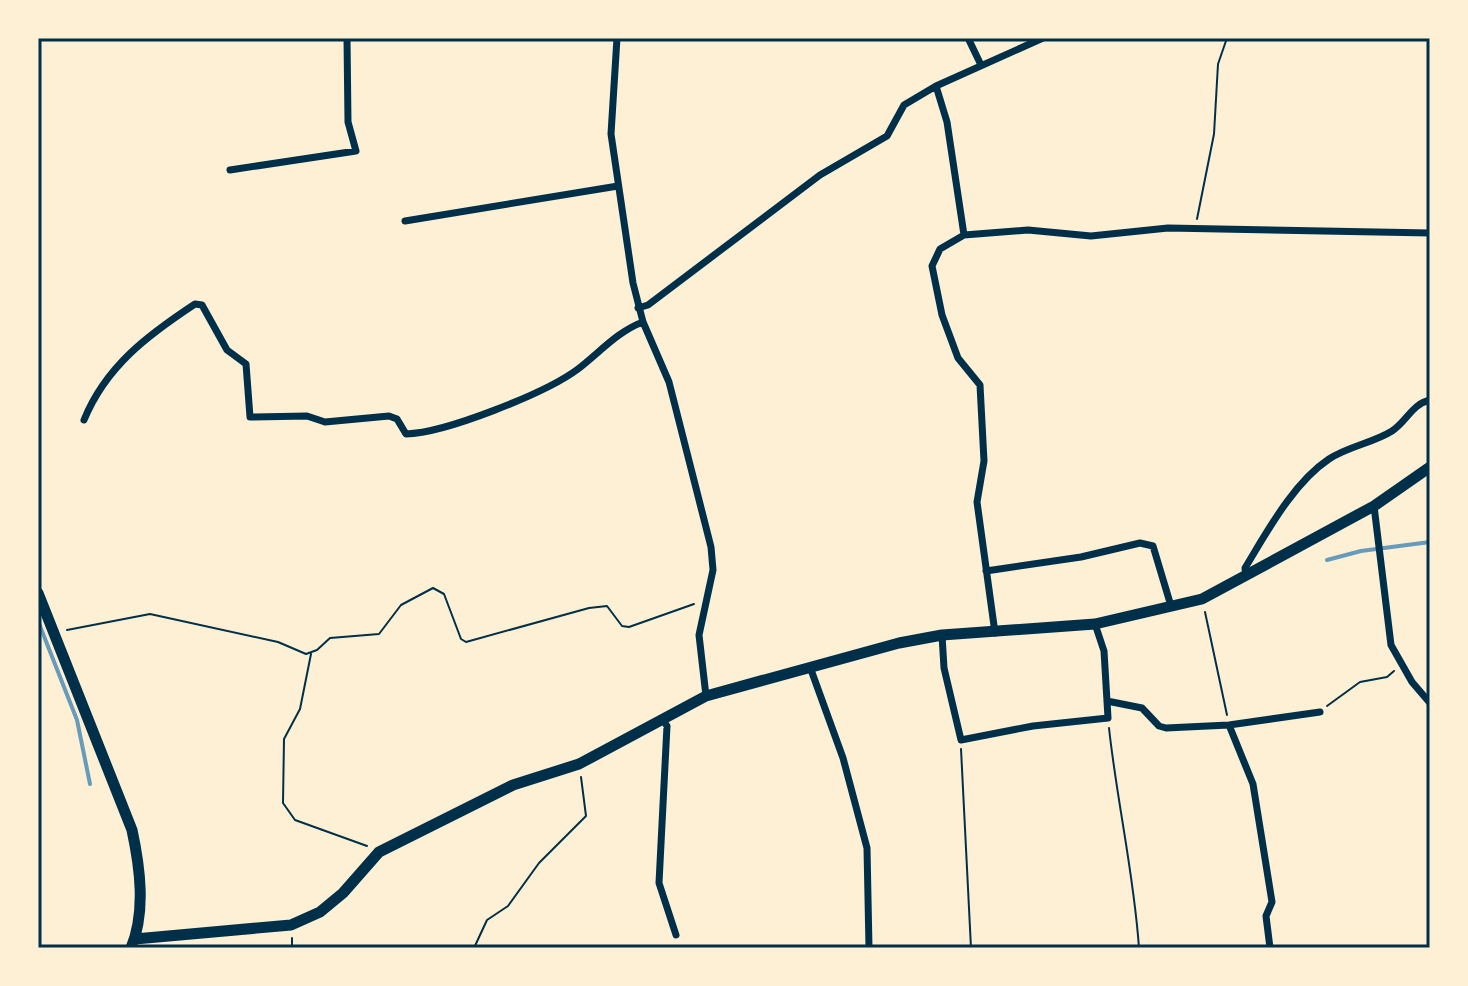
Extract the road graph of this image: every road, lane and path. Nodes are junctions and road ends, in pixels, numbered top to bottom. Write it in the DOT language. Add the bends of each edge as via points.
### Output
graph roads {
  1 [pos="347,38"];
  2 [pos="617,38"];
  3 [pos="968,38"];
  4 [pos="1043,38"];
  5 [pos="1227,38"];
  6 [pos="981,65"];
  7 [pos="936,86"];
  8 [pos="230,170"];
  9 [pos="618,186"];
  10 [pos="405,221"];
  11 [pos="1197,228"];
  12 [pos="1430,233"];
  13 [pos="964,235"];
  14 [pos="638,308"];
  15 [pos="643,322"];
  16 [pos="1430,400"];
  17 [pos="84,420"];
  18 [pos="1430,467"];
  19 [pos="1374,506"];
  20 [pos="986,571"];
  21 [pos="1246,578"];
  22 [pos="38,593"];
  23 [pos="1202,599"];
  24 [pos="706,602"];
  25 [pos="1171,606"];
  26 [pos="1095,624"];
  27 [pos="54,632"];
  28 [pos="995,633"];
  29 [pos="942,635"];
  30 [pos="311,654"];
  31 [pos="810,667"];
  32 [pos="1403,667"];
  33 [pos="706,696"];
  34 [pos="1107,701"];
  35 [pos="1430,703"];
  36 [pos="1320,712"];
  37 [pos="1108,718"];
  38 [pos="662,719"];
  39 [pos="1229,725"];
  40 [pos="961,740"];
  41 [pos="579,764"];
  42 [pos="379,852"];
  43 [pos="676,935"];
  44 [pos="133,943"];
  45 [pos="474,948"];
  46 [pos="869,948"];
  47 [pos="971,948"];
  48 [pos="1139,948"];
  49 [pos="1270,948"];
  1 -- 8 [label="street" via="348,122 356,151"];
  2 -- 9 [label="street" via="611,134"];
  3 -- 6 [label="street"];
  4 -- 6 [label="street"];
  5 -- 11 [label="path" via="1218,64 1214,134 1197,205"];
  6 -- 7 [label="street"];
  7 -- 13 [label="street" via="947,122"];
  7 -- 14 [label="street" via="904,105 887,136 820,175"];
  9 -- 10 [label="street"];
  9 -- 14 [label="street"];
  11 -- 12 [label="street"];
  11 -- 13 [label="street" via="1091,236 1028,230"];
  13 -- 20 [label="street" via="940,249 932,266 958,358 980,385 984,461 977,502"];
  14 -- 15 [label="street"];
  15 -- 17 [label="street" via="576,371 519,399 406,434 389,416 325,422 307,416 250,417 246,364 227,350 202,305 195,304 148,333 94,395"];
  15 -- 24 [label="street" via="669,382 711,547 713,570"];
  16 -- 21 [label="street" via="1415,406 1387,434 1321,465 1272,524 1245,568"];
  18 -- 19 [label="main road"];
  19 -- 21 [label="main road"];
  19 -- 32 [label="street" via="1388,631"];
  20 -- 25 [label="street" via="1140,543 1153,546"];
  20 -- 28 [label="street"];
  21 -- 23 [label="main road"];
  22 -- 27 [label="main road"];
  23 -- 25 [label="main road"];
  23 -- 39 [label="path"];
  24 -- 30 [label="path" via="629,627 622,626 607,606 589,608 466,642 444,594 433,588 401,605 379,634 330,638"];
  24 -- 33 [label="street" via="699,635"];
  25 -- 26 [label="main road"];
  26 -- 28 [label="main road"];
  26 -- 34 [label="street" via="1104,651"];
  27 -- 30 [label="path" via="150,614"];
  27 -- 44 [label="main road" via="132,830 140,863"];
  28 -- 29 [label="main road"];
  29 -- 31 [label="main road"];
  29 -- 40 [label="street"];
  30 -- 42 [label="path" via="300,709 284,739 283,803 295,820"];
  31 -- 33 [label="main road"];
  31 -- 46 [label="street" via="843,758 867,848"];
  32 -- 35 [label="street"];
  32 -- 36 [label="path" via="1387,677 1360,682"];
  33 -- 38 [label="main road"];
  34 -- 37 [label="street"];
  34 -- 39 [label="street" via="1142,708 1166,728"];
  36 -- 39 [label="street"];
  37 -- 40 [label="street"];
  37 -- 48 [label="path"];
  38 -- 41 [label="main road"];
  38 -- 43 [label="street" via="667,726 659,883"];
  39 -- 49 [label="street" via="1253,784 1272,902 1266,916"];
  40 -- 47 [label="path"];
  41 -- 42 [label="main road" via="513,785"];
  41 -- 45 [label="path" via="586,816 539,863 508,906 487,920"];
  42 -- 44 [label="main road" via="343,893 320,912 291,925"];
}
